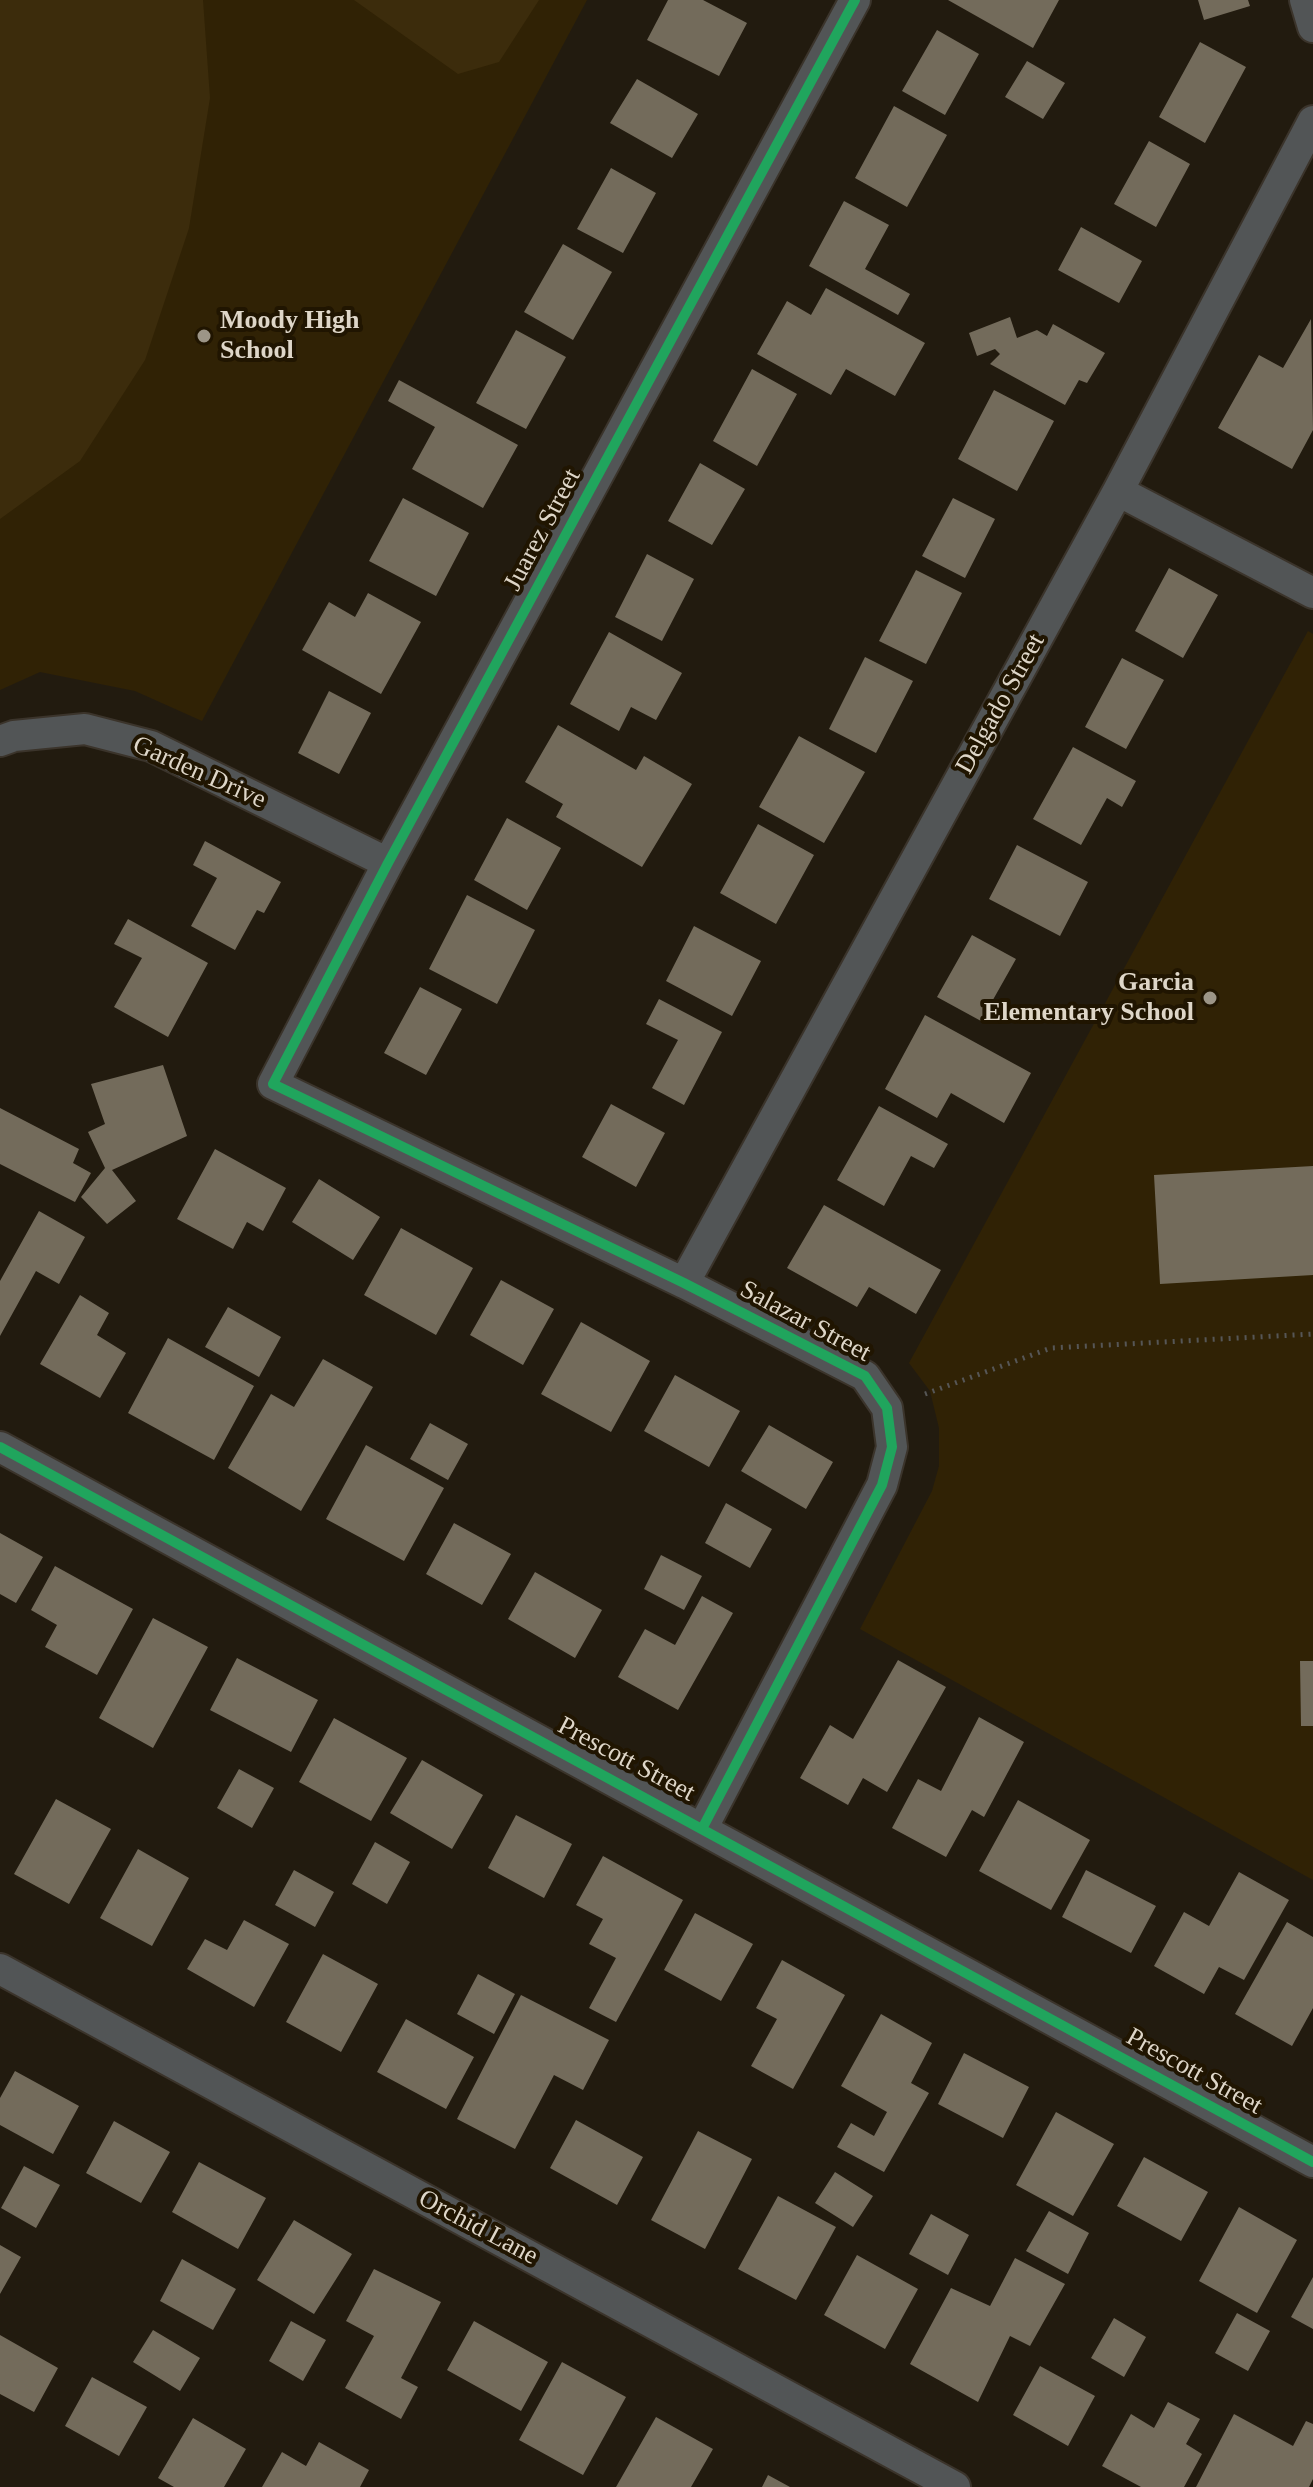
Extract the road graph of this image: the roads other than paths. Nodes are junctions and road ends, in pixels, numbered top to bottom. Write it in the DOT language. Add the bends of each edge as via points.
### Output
graph roads {
  1 [pos="855,0"];
  2 [pos="1305,0"];
  3 [pos="1313,27"];
  4 [pos="1313,121"];
  5 [pos="1118,491"];
  6 [pos="1313,593"];
  7 [pos="0,741"];
  8 [pos="388,863"];
  9 [pos="273,1084"];
  10 [pos="684,1283"];
  11 [pos="0,1447"];
  12 [pos="703,1827"];
  13 [pos="0,1969"];
  14 [pos="1313,2162"];
  15 [pos="955,2487"];
  1 -- 8 [label="street, Juarez Street"];
  2 -- 3 [label="street"];
  4 -- 5 [label="street, Delgado Street"];
  5 -- 6 [label="street"];
  5 -- 10 [label="street, Delgado Street"];
  7 -- 8 [label="street, Garden Drive" via="85,729 151,746"];
  8 -- 9 [label="street, Juarez Street"];
  9 -- 10 [label="street, Salazar Street"];
  10 -- 12 [label="street, Salazar Street" via="865,1376 887,1408 892,1447 882,1485"];
  11 -- 12 [label="street, Prescott Street"];
  12 -- 14 [label="street, Prescott Street"];
  13 -- 15 [label="street, Orchid Lane"];
}
